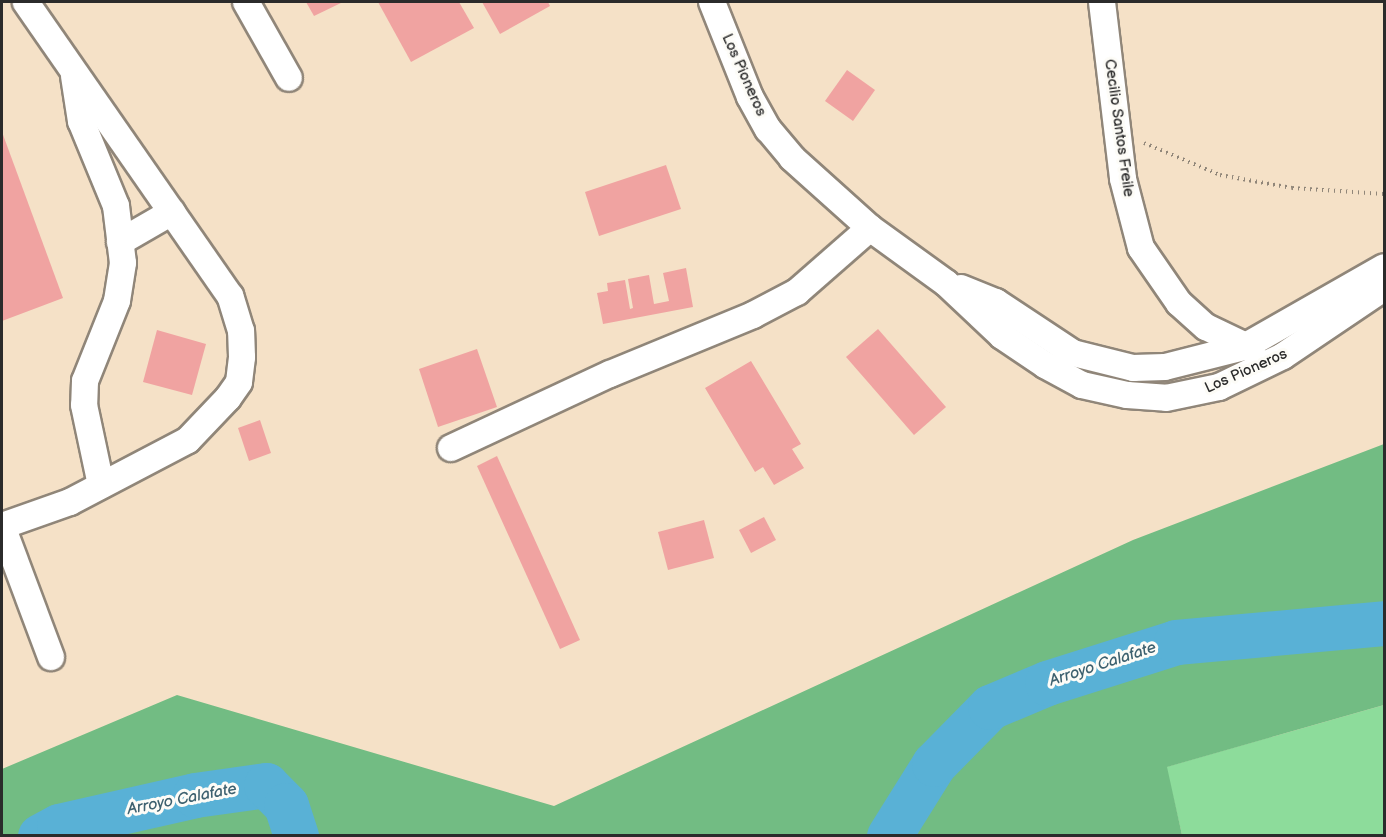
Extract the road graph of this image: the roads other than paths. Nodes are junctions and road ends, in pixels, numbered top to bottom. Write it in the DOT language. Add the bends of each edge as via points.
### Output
graph roads {
  1 [pos="26,2"];
  2 [pos="246,2"];
  3 [pos="712,2"];
  4 [pos="1102,2"];
  5 [pos="73,70"];
  6 [pos="289,78"];
  7 [pos="172,212"];
  8 [pos="870,228"];
  9 [pos="120,242"];
  10 [pos="1384,267"];
  11 [pos="946,283"];
  12 [pos="1384,288"];
  13 [pos="1244,347"];
  14 [pos="1283,356"];
  15 [pos="451,448"];
  16 [pos="101,485"];
  17 [pos="2,526"];
  18 [pos="51,657"];
  1 -- 5 [label="street"];
  2 -- 6 [label="street"];
  3 -- 8 [label="street, Los Pioneros" via="750,97 768,129 792,158"];
  4 -- 13 [label="street, Cecilio Santos Freile" via="1123,179 1141,249 1179,303 1206,327"];
  5 -- 7 [label="street"];
  5 -- 9 [label="street" via="81,121 116,206"];
  7 -- 9 [label="street"];
  7 -- 16 [label="street" via="230,296 241,331 238,382 188,440"];
  8 -- 11 [label="street, Los Pioneros"];
  8 -- 15 [label="street" via="797,292"];
  9 -- 16 [label="street" via="123,264 117,301 85,381 84,405"];
  10 -- 13 [label="street, Los Pioneros"];
  11 -- 13 [label="street, Los Pioneros" via="996,302 1072,353 1104,363 1133,368 1166,367"];
  11 -- 14 [label="street, Los Pioneros" via="1002,336 1082,386 1100,390 1146,398 1190,395 1219,387"];
  12 -- 14 [label="street, Los Pioneros"];
  13 -- 14 [label="street, Cecilio Santos Freile"];
  16 -- 17 [label="street" via="70,502"];
  17 -- 18 [label="street"];
}
